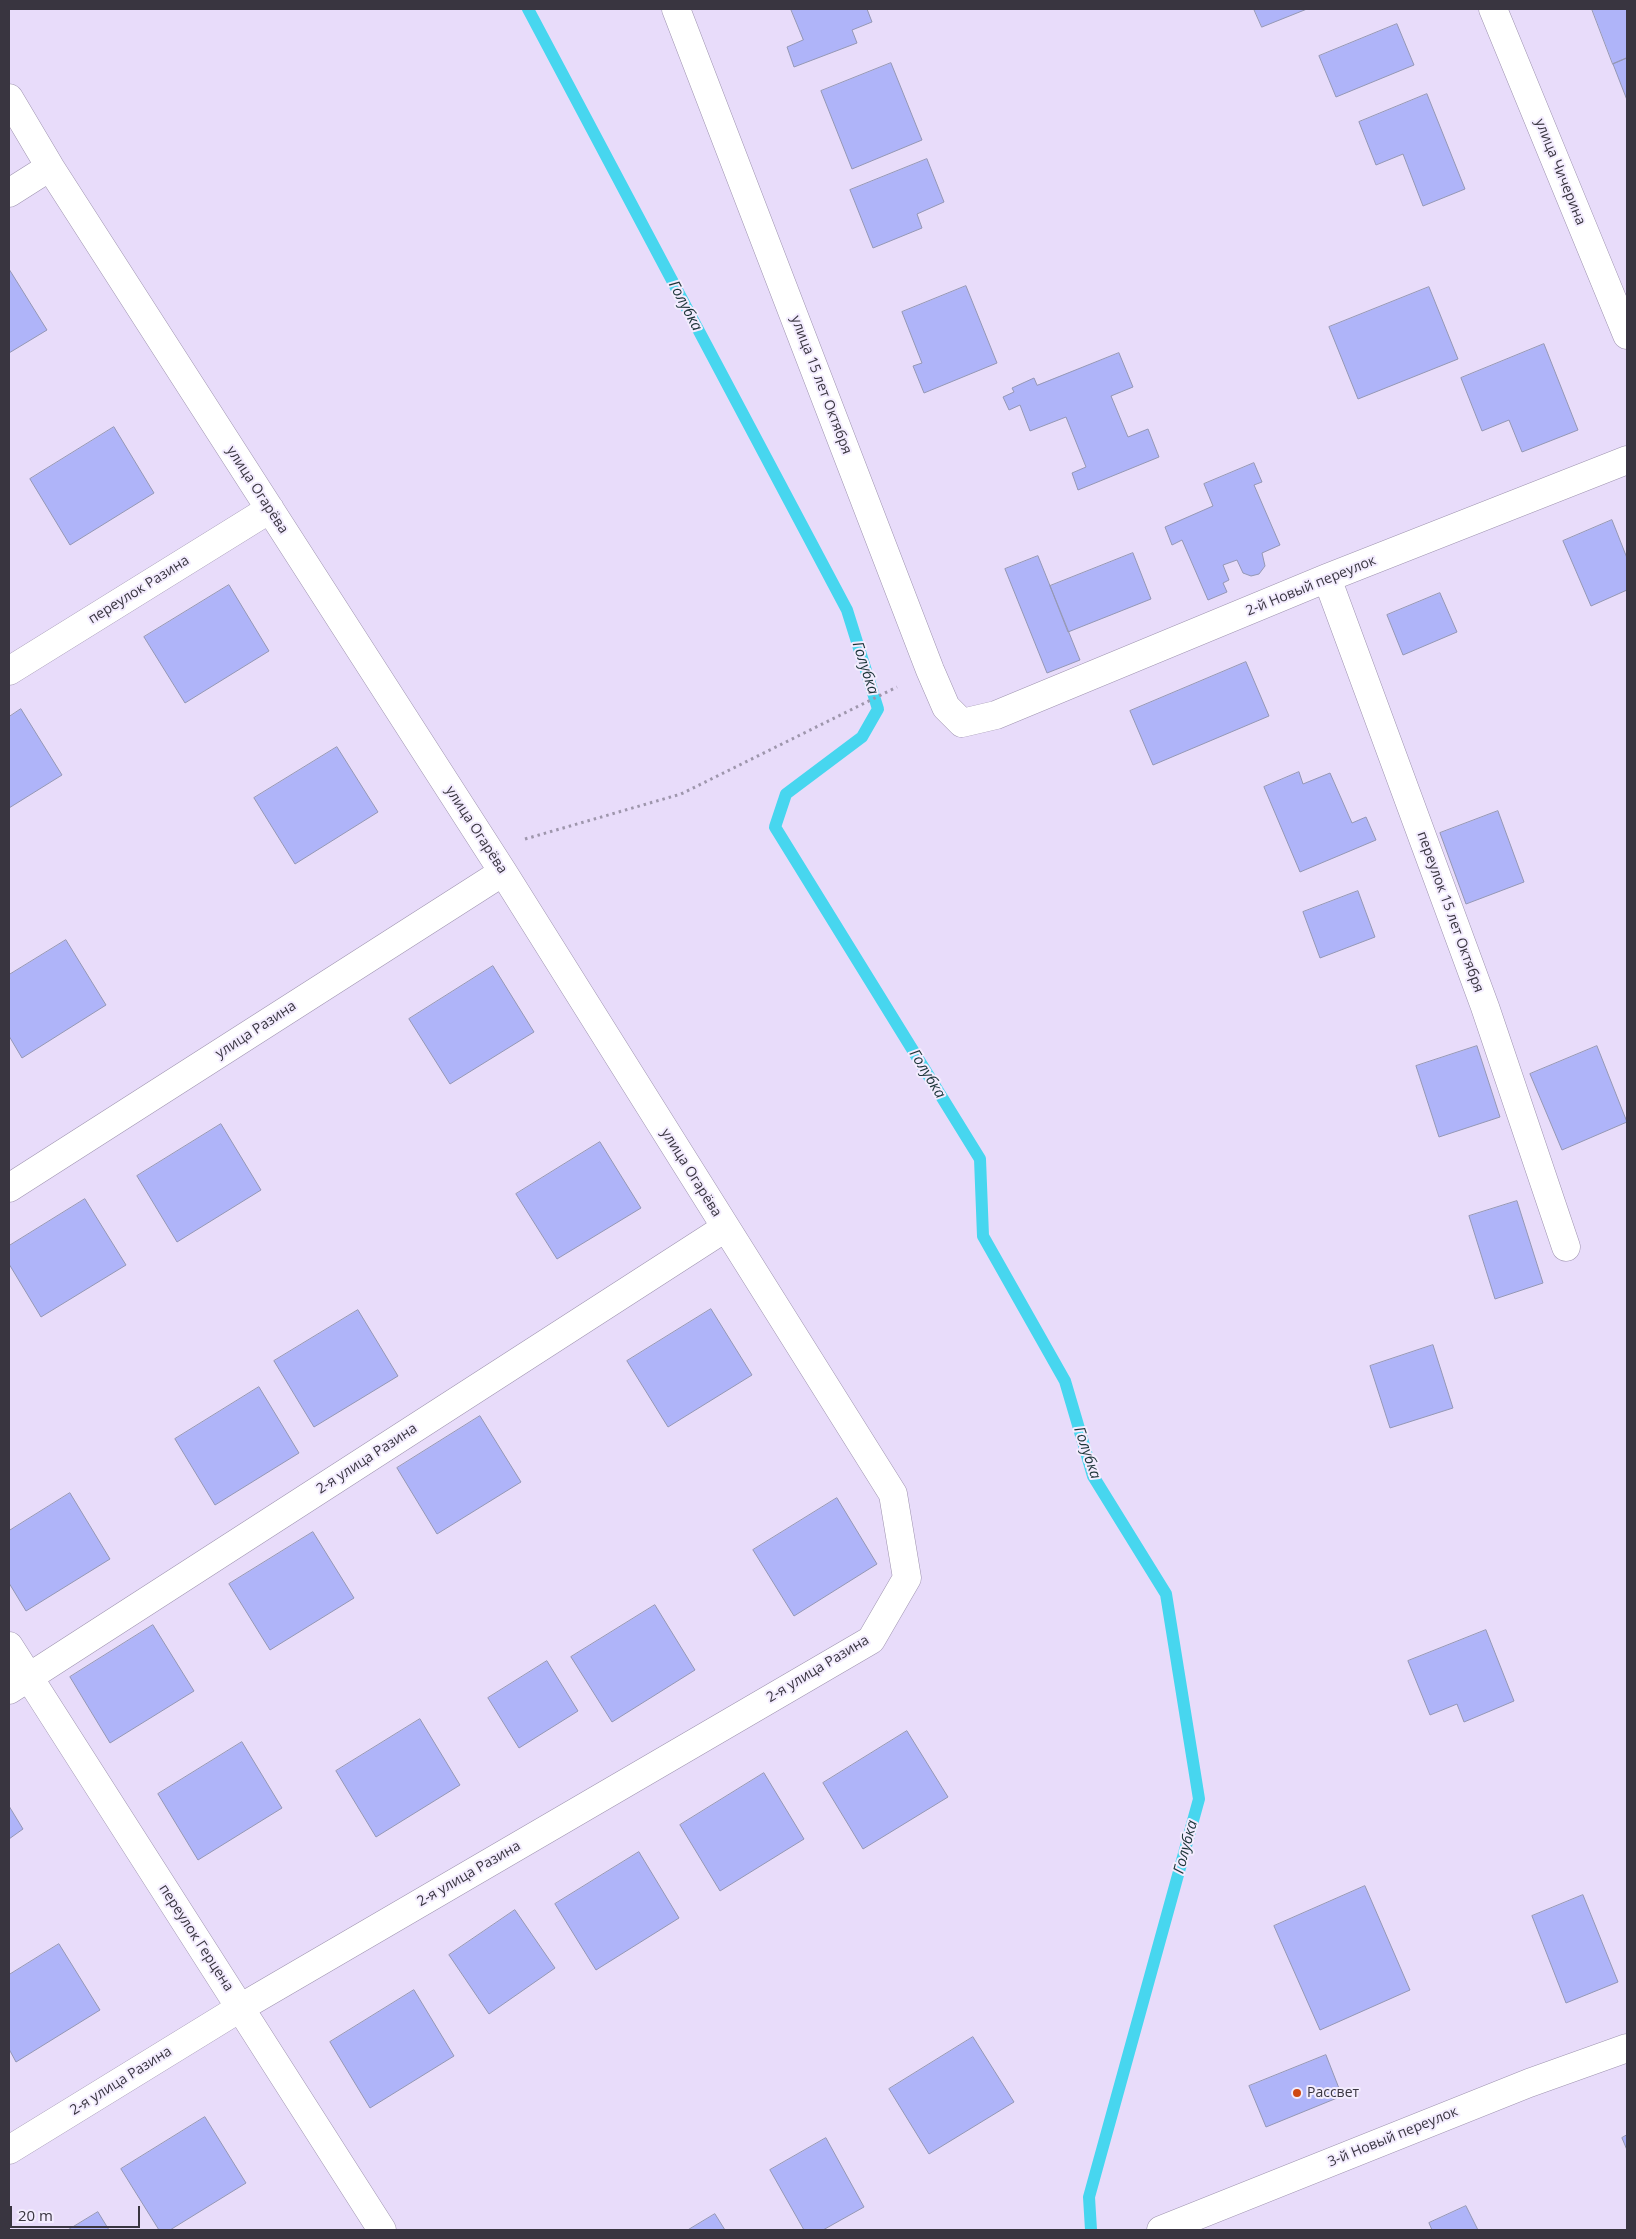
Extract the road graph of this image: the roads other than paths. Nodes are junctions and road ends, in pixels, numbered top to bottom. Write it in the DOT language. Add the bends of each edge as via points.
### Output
graph roads {
  1 [pos="676,9"];
  2 [pos="1493,9"];
  3 [pos="9,98"];
  4 [pos="50,167"];
  5 [pos="9,193"];
  6 [pos="1627,335"];
  7 [pos="1627,460"];
  8 [pos="270,509"];
  9 [pos="1327,578"];
  10 [pos="9,670"];
  11 [pos="996,715"];
  12 [pos="496,861"];
  13 [pos="9,1188"];
  14 [pos="726,1228"];
  15 [pos="1566,1247"];
  16 [pos="907,1578"];
  17 [pos="9,1646"];
  18 [pos="19,1684"];
  19 [pos="240,2008"];
  20 [pos="1627,2048"];
  21 [pos="9,2150"];
  22 [pos="382,2230"];
  23 [pos="1161,2230"];
  1 -- 11 [label="street, улица 15 лет Октября" via="946,707 962,723"];
  2 -- 6 [label="street, улица Чичерина"];
  3 -- 4 [label="street, улица Огарёва"];
  4 -- 5 [label="street"];
  4 -- 8 [label="street, улица Огарёва"];
  7 -- 9 [label="street, 2-й Новый переулок"];
  8 -- 10 [label="street, переулок Разина"];
  8 -- 12 [label="street, улица Огарёва"];
  9 -- 11 [label="street, 2-й Новый переулок"];
  9 -- 15 [label="street, переулок 15 лет Октября" via="1485,1008"];
  12 -- 13 [label="street, улица Разина"];
  12 -- 14 [label="street, улица Огарёва"];
  14 -- 16 [label="street, улица Огарёва" via="893,1494"];
  14 -- 18 [label="street, 2-я улица Разина"];
  16 -- 19 [label="street, 2-я улица Разина" via="872,1640"];
  17 -- 18 [label="street, переулок Герцена"];
  18 -- 19 [label="street, переулок Герцена"];
  19 -- 21 [label="street, 2-я улица Разина"];
  19 -- 22 [label="street, переулок Герцена"];
  20 -- 23 [label="street, 3-й Новый переулок" via="1529,2083"];
}
